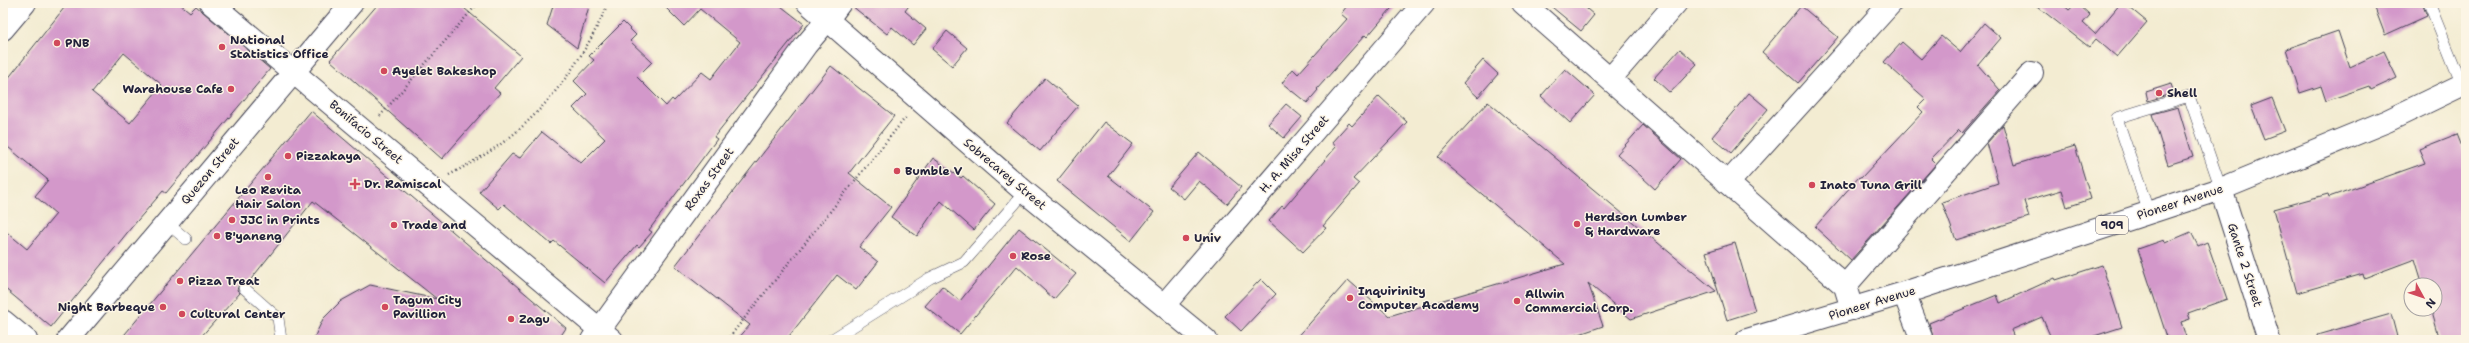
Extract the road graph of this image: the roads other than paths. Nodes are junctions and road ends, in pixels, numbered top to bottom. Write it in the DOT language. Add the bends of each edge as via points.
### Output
graph roads {
  1 [pos="25,3"];
  2 [pos="211,3"];
  3 [pos="352,3"];
  4 [pos="808,3"];
  5 [pos="1424,3"];
  6 [pos="1524,3"];
  7 [pos="1676,3"];
  8 [pos="1891,3"];
  9 [pos="2429,3"];
  10 [pos="834,11"];
  11 [pos="3,29"];
  12 [pos="295,71"];
  13 [pos="2032,73"];
  14 [pos="1611,78"];
  15 [pos="2464,84"];
  16 [pos="1728,183"];
  17 [pos="2221,189"];
  18 [pos="1025,192"];
  19 [pos="2149,213"];
  20 [pos="167,223"];
  21 [pos="186,239"];
  22 [pos="1846,286"];
  23 [pos="244,288"];
  24 [pos="1904,293"];
  25 [pos="1164,304"];
  26 [pos="1852,309"];
  27 [pos="3,321"];
  28 [pos="601,337"];
  29 [pos="26,340"];
  30 [pos="68,340"];
  31 [pos="281,340"];
  32 [pos="831,340"];
  33 [pos="1206,340"];
  34 [pos="1747,340"];
  35 [pos="1922,340"];
  36 [pos="2269,340"];
  1 -- 11 [label="main road"];
  2 -- 12 [label="main road, Bonifacio Street"];
  3 -- 12 [label="main road, Quezon Street"];
  4 -- 10 [label="main road, Sobrecarey Street"];
  5 -- 25 [label="main road, H. A. Misa Street"];
  6 -- 14 [label="main road"];
  7 -- 14 [label="main road"];
  8 -- 16 [label="main road"];
  9 -- 15 [label="lane"];
  10 -- 18 [label="main road, Sobrecarey Street" via="919,100"];
  10 -- 28 [label="main road, Roxas Street" via="806,45"];
  12 -- 20 [label="main road, Quezon Street"];
  12 -- 28 [label="main road, Bonifacio Street"];
  13 -- 22 [label="main road"];
  14 -- 16 [label="main road"];
  15 -- 17 [label="main road, Pioneer Avenue / 909" via="2387,121"];
  16 -- 22 [label="main road"];
  17 -- 19 [label="main road, Pioneer Avenue / 909"];
  17 -- 19 [label="lane" via="2189,96 2117,118"];
  17 -- 36 [label="main road, Gante 2 Street"];
  18 -- 25 [label="main road, Sobrecarey Street"];
  18 -- 32 [label="lane" via="964,262 930,278"];
  19 -- 24 [label="main road, Pioneer Avenue / 909"];
  20 -- 21 [label="lane"];
  20 -- 30 [label="main road, Quezon Street"];
  22 -- 26 [label="main road"];
  23 -- 31 [label="lane" via="278,318"];
  24 -- 26 [label="main road, Pioneer Avenue / 909"];
  24 -- 35 [label="main road"];
  25 -- 33 [label="main road, Sobrecarey Street"];
  26 -- 34 [label="main road, Pioneer Avenue / 909"];
  27 -- 29 [label="main road"];
}
